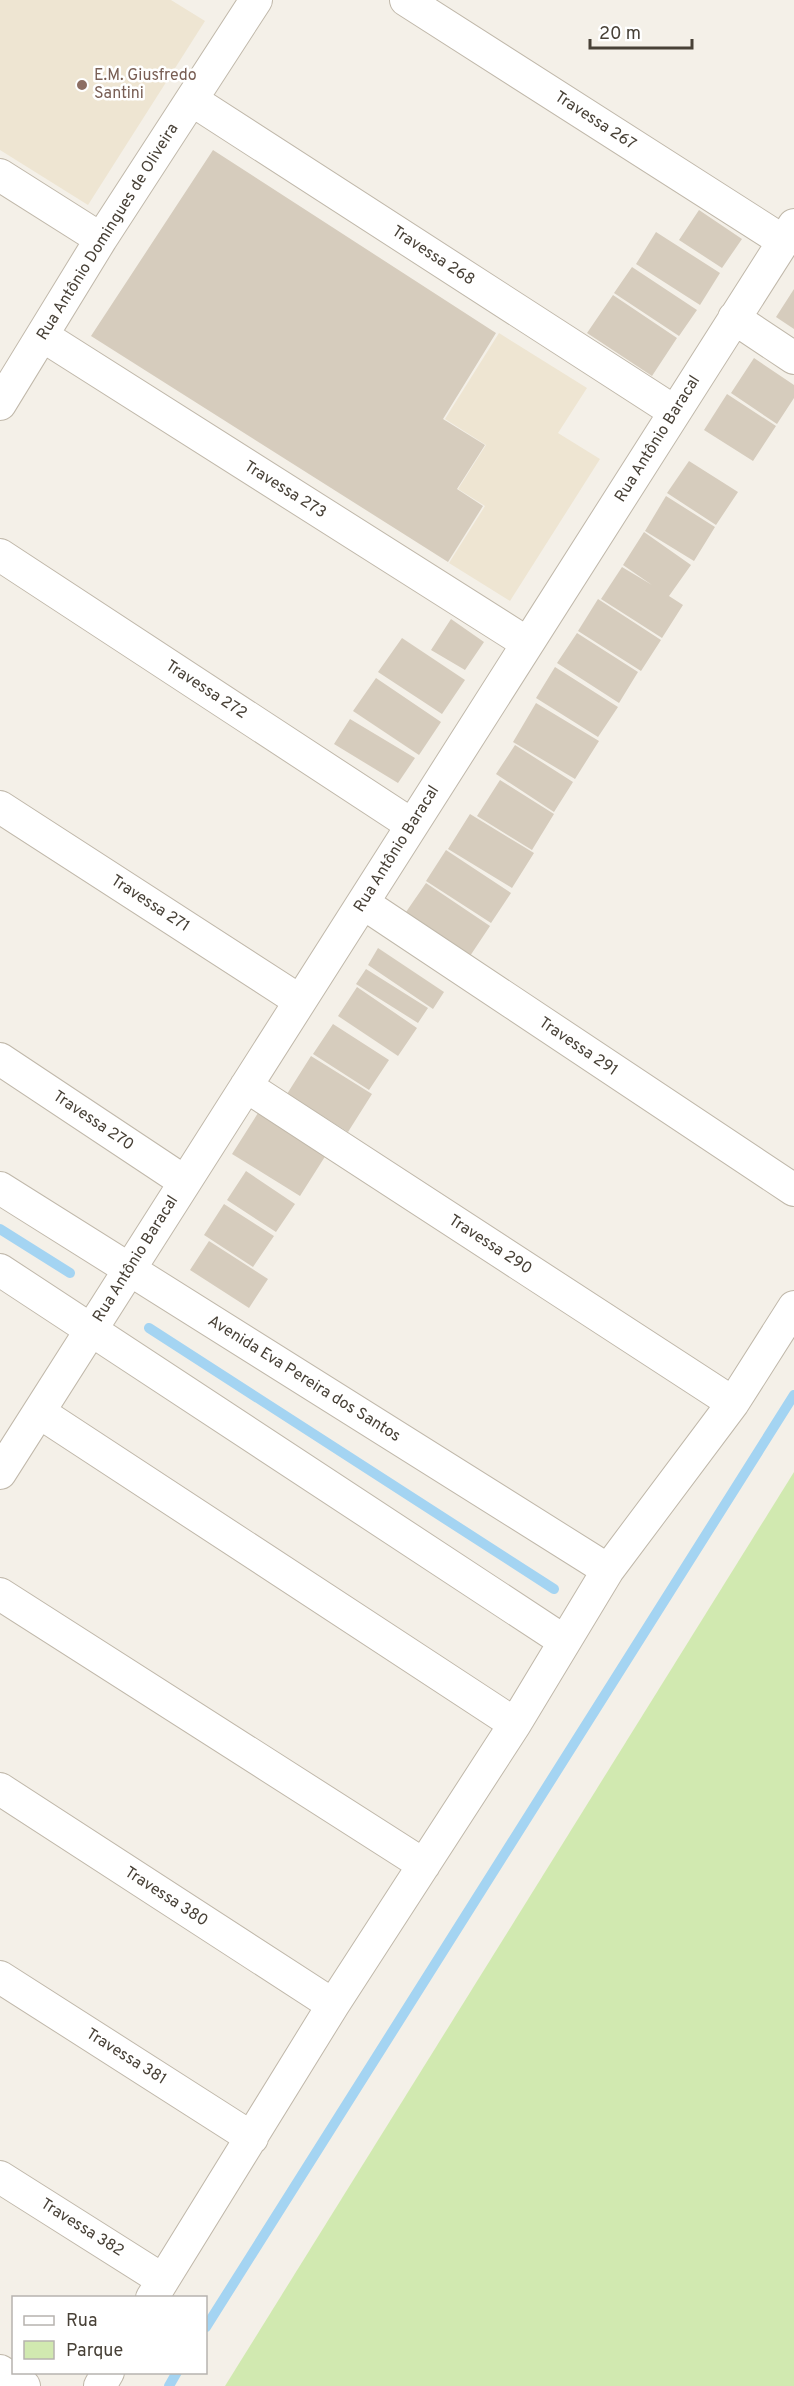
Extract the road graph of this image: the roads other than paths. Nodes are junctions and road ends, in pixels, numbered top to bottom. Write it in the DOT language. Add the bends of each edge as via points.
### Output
graph roads {
  1 [pos="256,0"];
  2 [pos="406,0"];
  3 [pos="192,100"];
  4 [pos="0,175"];
  5 [pos="789,233"];
  6 [pos="101,239"];
  7 [pos="734,318"];
  8 [pos="43,336"];
  9 [pos="794,358"];
  10 [pos="0,404"];
  11 [pos="675,412"];
  12 [pos="0,555"];
  13 [pos="528,644"];
  14 [pos="0,807"];
  15 [pos="412,825"];
  16 [pos="363,903"];
  17 [pos="300,1001"];
  18 [pos="0,1059"];
  19 [pos="246,1086"];
  20 [pos="185,1182"];
  21 [pos="0,1188"];
  22 [pos="794,1190"];
  23 [pos="130,1269"];
  24 [pos="0,1270"];
  25 [pos="794,1307"];
  26 [pos="91,1330"];
  27 [pos="733,1403"];
  28 [pos="39,1412"];
  29 [pos="0,1473"];
  30 [pos="608,1570"];
  31 [pos="0,1594"];
  32 [pos="564,1641"];
  33 [pos="515,1724"];
  34 [pos="0,1789"];
  35 [pos="424,1865"];
  36 [pos="0,1977"];
  37 [pos="333,2005"];
  38 [pos="252,2138"];
  39 [pos="0,2177"];
  40 [pos="158,2289"];
  41 [pos="0,2371"];
  42 [pos="24,2386"];
  1 -- 3 [label="street, Rua Antônio Domingues de Oliveira"];
  2 -- 5 [label="street, Travessa 267"];
  3 -- 6 [label="street, Rua Antônio Domingues de Oliveira"];
  3 -- 11 [label="street, Travessa 268"];
  4 -- 6 [label="street"];
  5 -- 7 [label="street, Rua Antônio Baracal"];
  6 -- 8 [label="street, Rua Antônio Domingues de Oliveira"];
  7 -- 9 [label="street"];
  7 -- 11 [label="street, Rua Antônio Baracal"];
  8 -- 10 [label="street, Rua Antônio Domingues de Oliveira"];
  8 -- 13 [label="street, Travessa 273"];
  11 -- 13 [label="street, Rua Antônio Baracal"];
  12 -- 15 [label="street, Travessa 272"];
  13 -- 15 [label="street, Rua Antônio Baracal"];
  14 -- 17 [label="street, Travessa 271"];
  15 -- 16 [label="street, Rua Antônio Baracal"];
  16 -- 17 [label="street, Rua Antônio Baracal"];
  16 -- 22 [label="street, Travessa 291"];
  17 -- 19 [label="street, Rua Antônio Baracal"];
  18 -- 20 [label="street, Travessa 270"];
  19 -- 20 [label="street, Rua Antônio Baracal"];
  19 -- 27 [label="street, Travessa 290"];
  20 -- 23 [label="street, Rua Antônio Baracal"];
  21 -- 23 [label="street, Avenida Eva Pereira dos Santos"];
  23 -- 26 [label="street, Rua Antônio Baracal"];
  23 -- 30 [label="street, Avenida Eva Pereira dos Santos"];
  24 -- 26 [label="street"];
  25 -- 27 [label="street"];
  26 -- 28 [label="street, Rua Antônio Baracal"];
  26 -- 32 [label="street"];
  27 -- 30 [label="street"];
  28 -- 29 [label="street, Rua Antônio Baracal"];
  28 -- 33 [label="street"];
  30 -- 32 [label="street"];
  31 -- 35 [label="street"];
  32 -- 33 [label="street"];
  33 -- 35 [label="street"];
  34 -- 37 [label="street, Travessa 380"];
  35 -- 37 [label="street"];
  36 -- 38 [label="street, Travessa 381"];
  37 -- 38 [label="street"];
  38 -- 40 [label="street"];
  39 -- 40 [label="street, Travessa 382"];
  41 -- 42 [label="street"];
}
